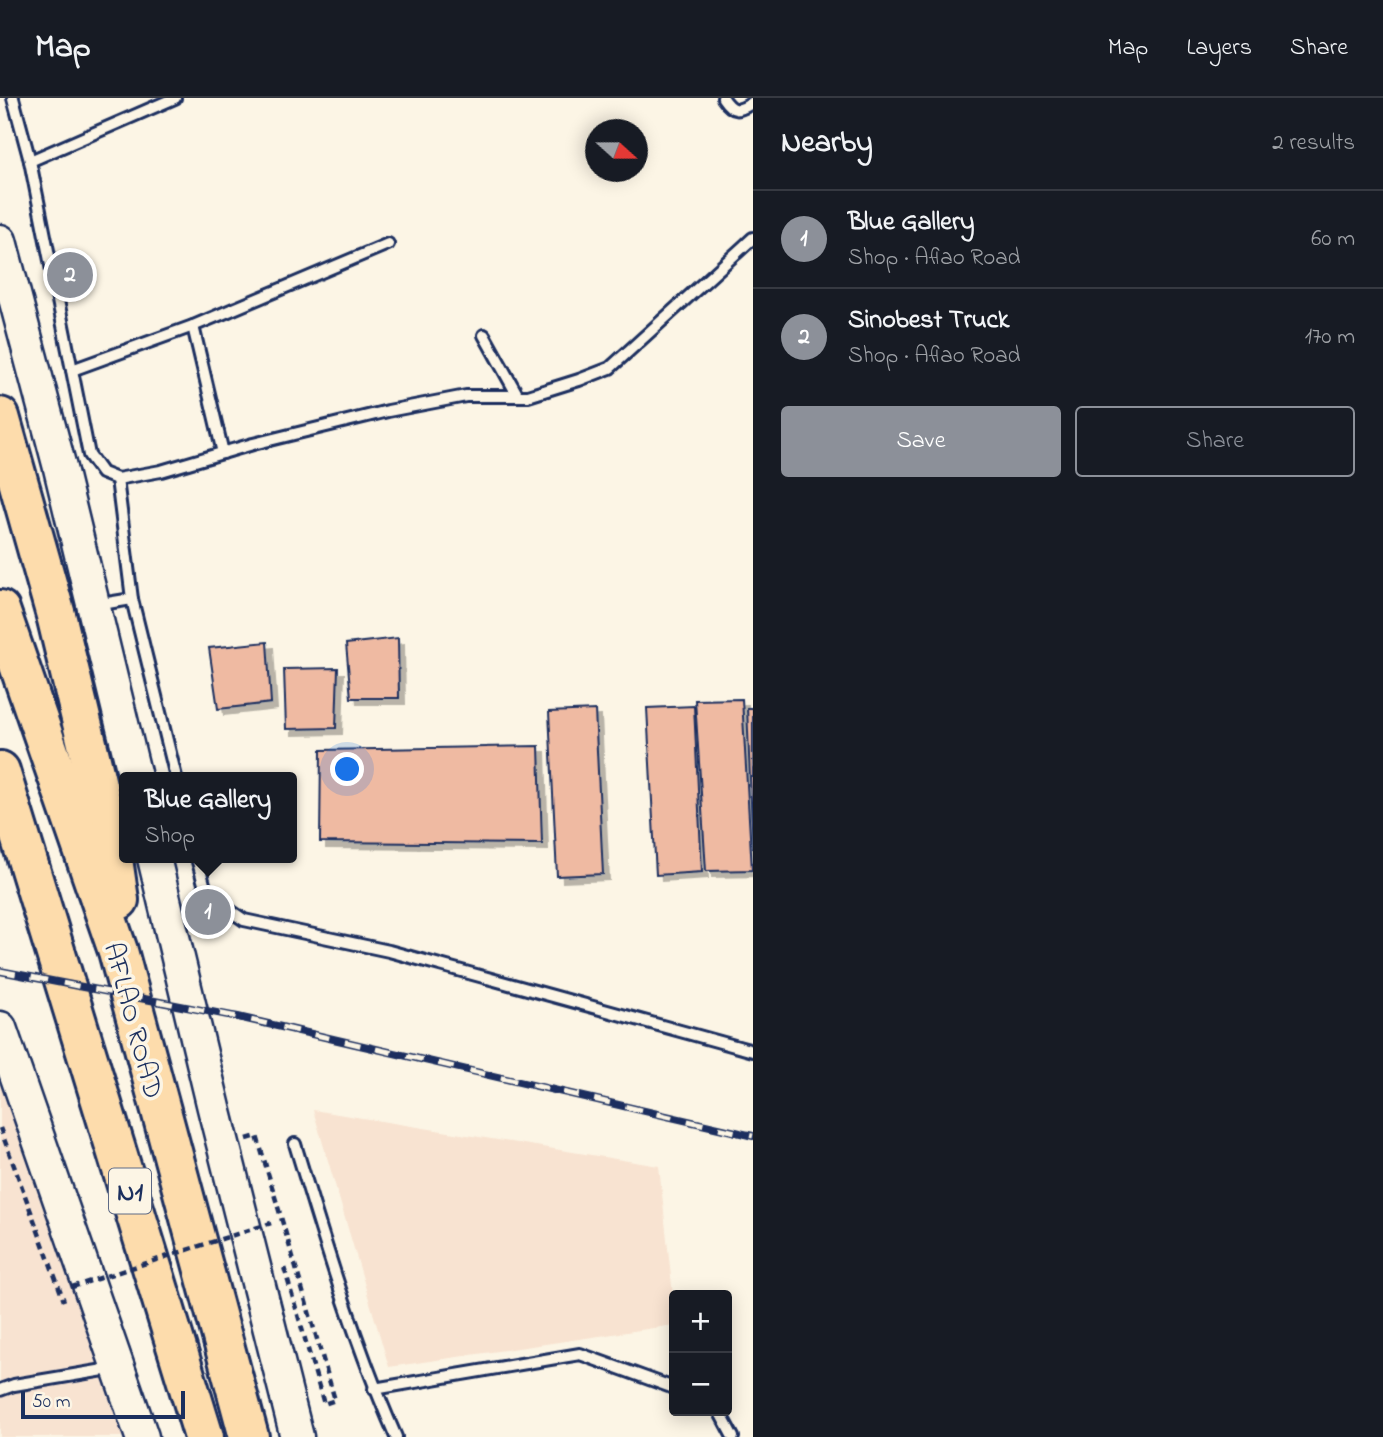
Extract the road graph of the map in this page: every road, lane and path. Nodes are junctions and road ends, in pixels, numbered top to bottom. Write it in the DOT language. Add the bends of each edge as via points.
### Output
graph roads {
  1 [pos="13,98"];
  2 [pos="175,98"];
  3 [pos="723,98"];
  4 [pos="753,102"];
  5 [pos="30,160"];
  6 [pos="753,238"];
  7 [pos="0,241"];
  8 [pos="388,244"];
  9 [pos="193,326"];
  10 [pos="484,335"];
  11 [pos="72,370"];
  12 [pos="518,396"];
  13 [pos="0,417"];
  14 [pos="223,453"];
  15 [pos="117,479"];
  16 [pos="132,599"];
  17 [pos="93,605"];
  18 [pos="0,610"];
  19 [pos="0,771"];
  20 [pos="134,772"];
  21 [pos="175,772"];
  22 [pos="0,855"];
  23 [pos="155,863"];
  24 [pos="198,863"];
  25 [pos="55,944"];
  26 [pos="118,951"];
  27 [pos="0,1028"];
  28 [pos="753,1051"];
  29 [pos="0,1128"];
  30 [pos="244,1140"];
  31 [pos="295,1144"];
  32 [pos="271,1223"];
  33 [pos="282,1262"];
  34 [pos="72,1287"];
  35 [pos="65,1302"];
  36 [pos="119,1368"];
  37 [pos="669,1386"];
  38 [pos="374,1389"];
  39 [pos="0,1390"];
  40 [pos="722,1416"];
  41 [pos="142,1437"];
  42 [pos="204,1437"];
  43 [pos="249,1437"];
  44 [pos="297,1437"];
  45 [pos="396,1437"];
  46 [pos="733,1437"];
  1 -- 5 [label="lane"];
  2 -- 5 [label="lane"];
  3 -- 4 [label="lane" via="735,111"];
  5 -- 11 [label="lane"];
  6 -- 12 [label="lane" via="610,368"];
  7 -- 17 [label="street"];
  8 -- 9 [label="lane"];
  9 -- 11 [label="lane"];
  9 -- 14 [label="lane"];
  10 -- 12 [label="lane"];
  11 -- 15 [label="lane" via="89,455 102,473"];
  12 -- 14 [label="lane" via="466,396 388,411"];
  13 -- 26 [label="highway" via="57,619 110,839 121,914"];
  14 -- 15 [label="lane"];
  15 -- 16 [label="lane"];
  16 -- 17 [label="lane"];
  16 -- 21 [label="lane"];
  17 -- 20 [label="street"];
  18 -- 26 [label="highway, AFLAO ROAD / N1"];
  19 -- 25 [label="highway, AFLAO ROAD / N1"];
  22 -- 25 [label="highway"];
  23 -- 44 [label="street, AFLAO ROAD"];
  24 -- 28 [label="lane" via="207,895 244,920 389,951"];
  25 -- 42 [label="highway, AFLAO ROAD / N1"];
  26 -- 43 [label="highway, AFLAO ROAD / N1"];
  27 -- 36 [label="street, N1"];
  29 -- 35 [label="path"];
  30 -- 33 [label="path" via="257,1136 335,1401 324,1404"];
  31 -- 38 [label="lane"];
  32 -- 34 [label="path, bridge"];
  36 -- 39 [label="lane"];
  36 -- 41 [label="street, N1"];
  37 -- 38 [label="lane" via="580,1354"];
  38 -- 45 [label="lane"];
  40 -- 46 [label="lane"];
}
